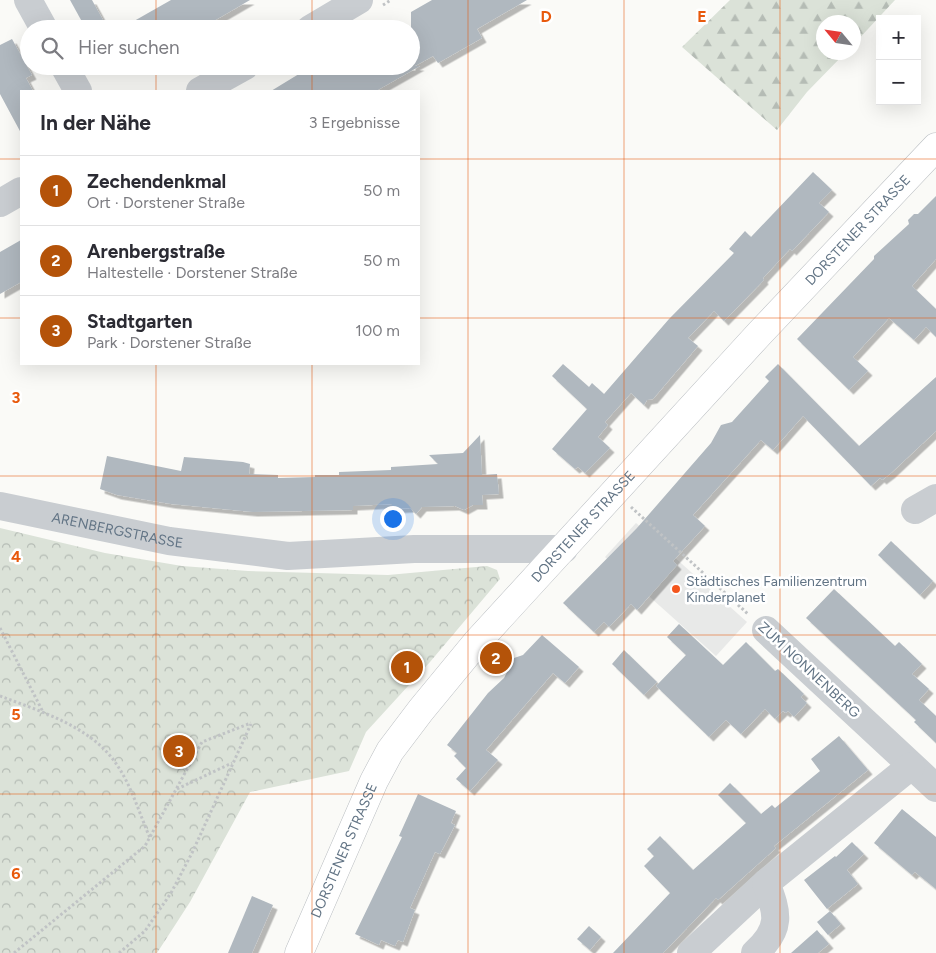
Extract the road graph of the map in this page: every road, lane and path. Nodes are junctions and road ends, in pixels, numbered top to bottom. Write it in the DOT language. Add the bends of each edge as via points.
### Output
graph roads {
  1 [pos="28,0"];
  2 [pos="359,0"];
  3 [pos="39,20"];
  4 [pos="325,20"];
  5 [pos="69,75"];
  6 [pos="229,75"];
  7 [pos="77,90"];
  8 [pos="202,90"];
  9 [pos="936,147"];
  10 [pos="20,192"];
  11 [pos="0,203"];
  12 [pos="0,506"];
  13 [pos="661,536"];
  14 [pos="564,549"];
  15 [pos="0,628"];
  16 [pos="766,630"];
  17 [pos="0,696"];
  18 [pos="43,712"];
  19 [pos="233,763"];
  20 [pos="911,766"];
  21 [pos="936,788"];
  22 [pos="177,789"];
  23 [pos="150,838"];
  24 [pos="766,883"];
  25 [pos="14,953"];
  26 [pos="118,953"];
  27 [pos="299,953"];
  28 [pos="691,953"];
  29 [pos="756,953"];
  1 -- 3 [label="street"];
  2 -- 4 [label="street"];
  5 -- 7 [label="street"];
  6 -- 8 [label="street"];
  9 -- 14 [label="main road, DORSTENER STRASSE" via="760,333"];
  10 -- 11 [label="street"];
  12 -- 14 [label="street, ARENBERGSTRASSE" via="169,542 288,556 414,550"];
  13 -- 16 [label="path, ZUM NONNENBERG"];
  14 -- 27 [label="main road, DORSTENER STRASSE" via="477,642 390,751"];
  15 -- 18 [label="path"];
  16 -- 20 [label="street, ZUM NONNENBERG"];
  17 -- 18 [label="path"];
  18 -- 23 [label="path" via="66,721 119,767"];
  19 -- 22 [label="path"];
  19 -- 22 [label="path" via="251,723 202,742"];
  19 -- 26 [label="path" via="171,894 145,931"];
  20 -- 21 [label="street, ZUM NONNENBERG"];
  20 -- 24 [label="street"];
  22 -- 23 [label="path"];
  23 -- 25 [label="path" via="145,846 84,898"];
  24 -- 28 [label="street"];
  24 -- 29 [label="street" via="776,909 774,928"];
}
